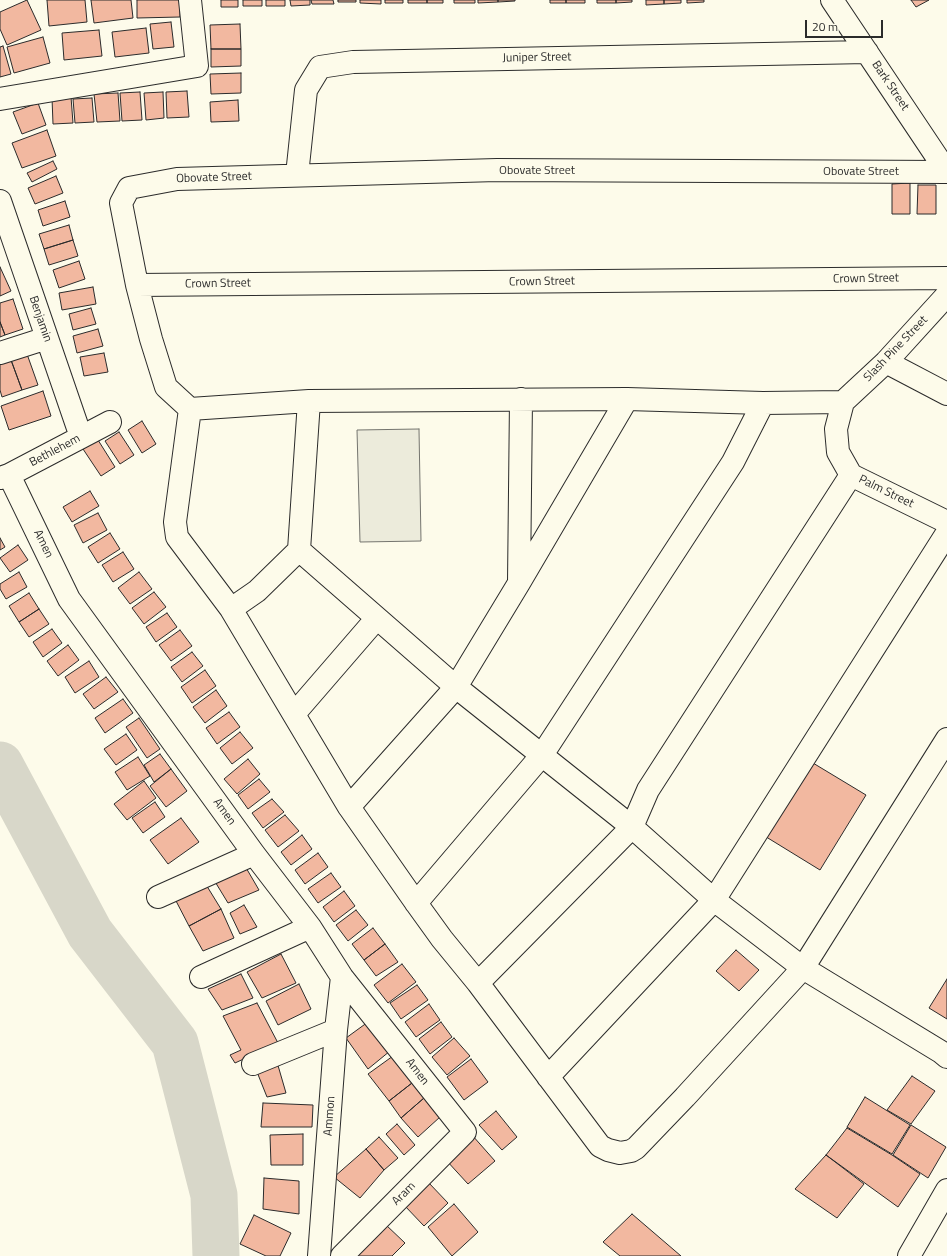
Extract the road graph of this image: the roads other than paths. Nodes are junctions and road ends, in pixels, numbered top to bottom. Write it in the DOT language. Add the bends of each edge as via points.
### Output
graph roads {
  1 [pos="190,0"];
  2 [pos="832,0"];
  3 [pos="867,52"];
  4 [pos="0,98"];
  5 [pos="947,172"];
  6 [pos="297,176"];
  7 [pos="0,201"];
  8 [pos="8,249"];
  9 [pos="947,278"];
  10 [pos="137,285"];
  11 [pos="947,294"];
  12 [pos="47,338"];
  13 [pos="0,353"];
  14 [pos="886,362"];
  15 [pos="947,394"];
  16 [pos="521,399"];
  17 [pos="627,399"];
  18 [pos="309,401"];
  19 [pos="843,402"];
  20 [pos="763,403"];
  21 [pos="190,409"];
  22 [pos="110,422"];
  23 [pos="81,437"];
  24 [pos="851,475"];
  25 [pos="4,477"];
  26 [pos="947,522"];
  27 [pos="947,533"];
  28 [pos="299,550"];
  29 [pos="519,583"];
  30 [pos="231,609"];
  31 [pos="377,618"];
  32 [pos="456,686"];
  33 [pos="294,714"];
  34 [pos="947,739"];
  35 [pos="542,755"];
  36 [pos="349,808"];
  37 [pos="632,827"];
  38 [pos="254,854"];
  39 [pos="158,897"];
  40 [pos="714,900"];
  41 [pos="416,903"];
  42 [pos="310,927"];
  43 [pos="803,968"];
  44 [pos="201,977"];
  45 [pos="342,977"];
  46 [pos="478,983"];
  47 [pos="336,1030"];
  48 [pos="947,1057"];
  49 [pos="253,1064"];
  50 [pos="548,1077"];
  51 [pos="465,1132"];
  52 [pos="947,1190"];
  53 [pos="319,1256"];
  54 [pos="342,1256"];
  55 [pos="909,1256"];
  1 -- 4 [label="street" via="197,66"];
  2 -- 3 [label="street, Bark Street"];
  3 -- 5 [label="street, Bark Street"];
  3 -- 6 [label="street, Juniper Street" via="353,62 320,67 306,90"];
  5 -- 6 [label="street, Obovate Street" via="497,170"];
  6 -- 10 [label="street, Obovate Street" via="177,178 129,188 120,203"];
  7 -- 8 [label="street, Benjamin"];
  8 -- 12 [label="street, Benjamin"];
  9 -- 10 [label="street, Crown Street"];
  10 -- 21 [label="street" via="166,387"];
  11 -- 14 [label="street, Slash Pine Street"];
  12 -- 13 [label="street"];
  12 -- 23 [label="street, Benjamin"];
  14 -- 15 [label="street"];
  14 -- 19 [label="street, Slash Pine Street"];
  16 -- 17 [label="street"];
  16 -- 18 [label="street"];
  16 -- 29 [label="street"];
  17 -- 20 [label="street"];
  17 -- 29 [label="street"];
  18 -- 21 [label="street"];
  18 -- 28 [label="street"];
  19 -- 20 [label="street"];
  19 -- 24 [label="street, Palm Street" via="836,429 837,445 838,452"];
  20 -- 35 [label="street" via="734,462"];
  21 -- 30 [label="street" via="175,522 177,537"];
  22 -- 23 [label="street, Bethlehem"];
  23 -- 25 [label="street, Bethlehem"];
  24 -- 26 [label="street, Palm Street"];
  24 -- 37 [label="street" via="648,790"];
  25 -- 38 [label="street, Amen" via="69,599"];
  27 -- 40 [label="street"];
  28 -- 30 [label="street" via="257,592"];
  28 -- 31 [label="street"];
  29 -- 32 [label="street"];
  30 -- 33 [label="street"];
  31 -- 32 [label="street"];
  31 -- 33 [label="street"];
  32 -- 35 [label="street"];
  32 -- 36 [label="street"];
  33 -- 36 [label="street"];
  34 -- 43 [label="street"];
  35 -- 37 [label="street"];
  35 -- 41 [label="street"];
  36 -- 41 [label="street"];
  37 -- 40 [label="street"];
  37 -- 46 [label="street"];
  38 -- 39 [label="street"];
  38 -- 42 [label="street, Amen"];
  40 -- 43 [label="street"];
  40 -- 50 [label="street"];
  41 -- 46 [label="street"];
  42 -- 44 [label="street"];
  42 -- 45 [label="street, Amen"];
  43 -- 48 [label="street"];
  43 -- 50 [label="street" via="685,1097 631,1151 620,1154 600,1146"];
  45 -- 47 [label="street, Ammon"];
  45 -- 51 [label="street, Amen"];
  46 -- 50 [label="street"];
  47 -- 49 [label="street"];
  47 -- 53 [label="street, Ammon"];
  51 -- 54 [label="street, Aram"];
  52 -- 55 [label="street"];
}
